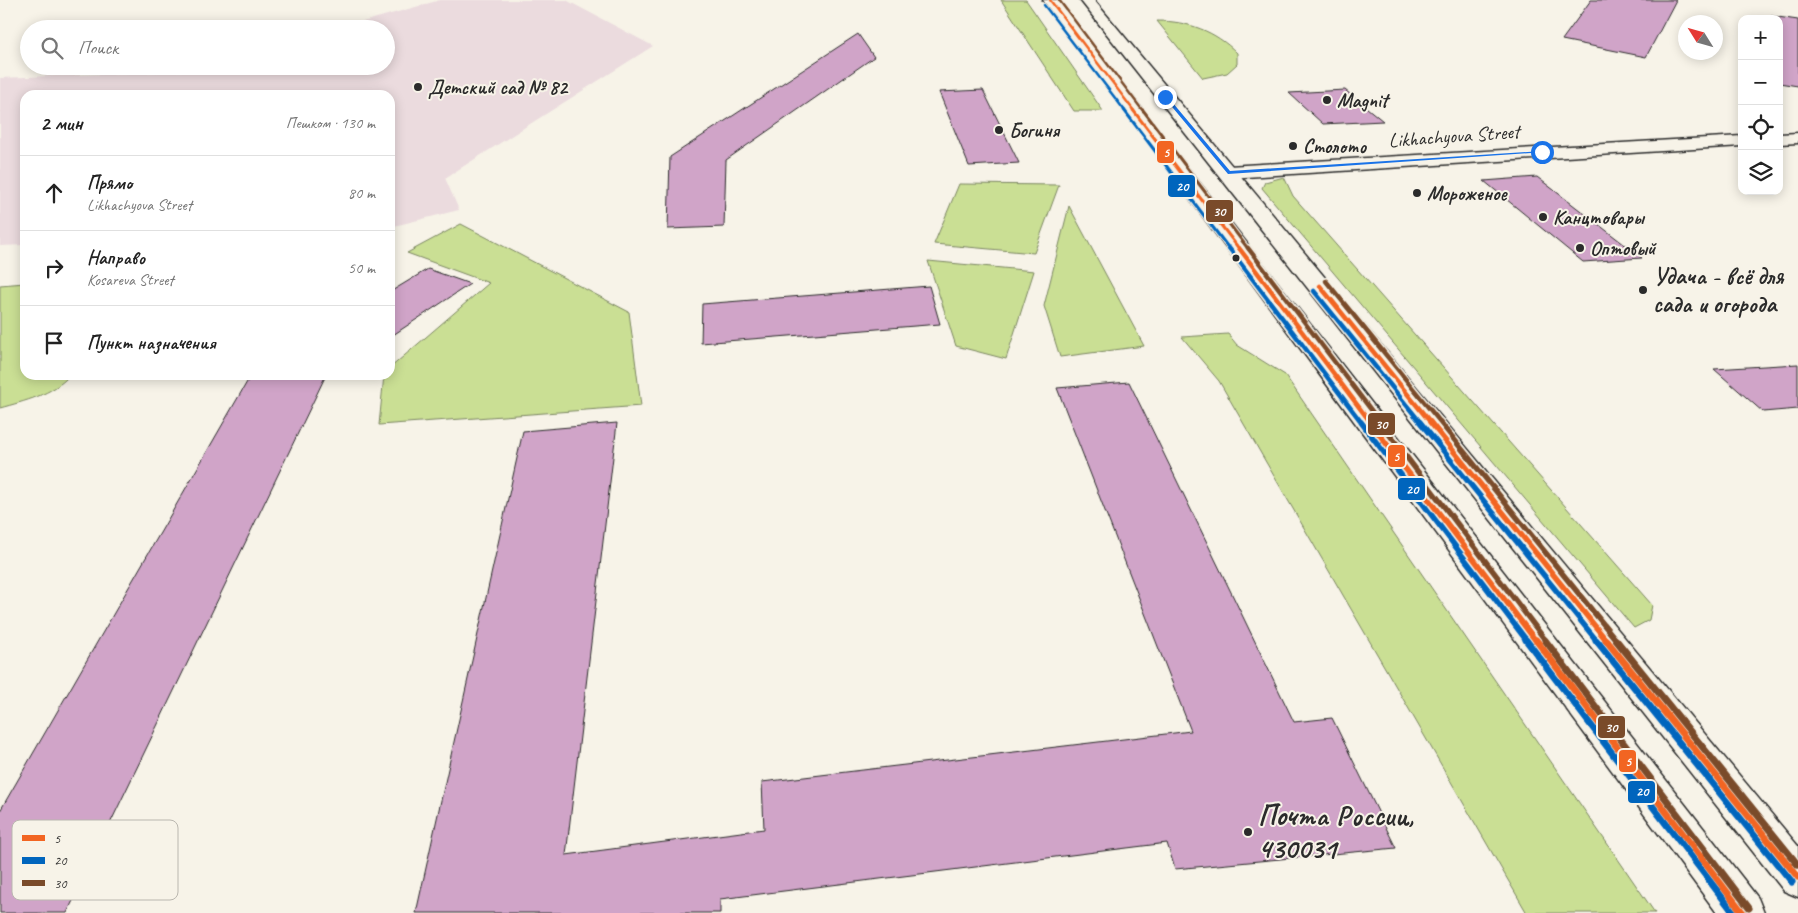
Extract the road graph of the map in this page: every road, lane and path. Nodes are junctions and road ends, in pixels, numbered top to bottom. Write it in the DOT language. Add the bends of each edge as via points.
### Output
graph roads {
  1 [pos="1050,0"];
  2 [pos="1087,0"];
  3 [pos="1798,138"];
  4 [pos="1783,139"];
  5 [pos="1738,141"];
  6 [pos="1228,172"];
  7 [pos="1183,176"];
  8 [pos="1798,878"];
  9 [pos="1743,913"];
  1 -- 7 [label="main road"];
  2 -- 6 [label="main road"];
  3 -- 4 [label="main road"];
  5 -- 6 [label="main road, Likhachyova Street"];
  6 -- 7 [label="main road, Likhachyova Street"];
  6 -- 8 [label="main road"];
  7 -- 9 [label="main road"];
}
